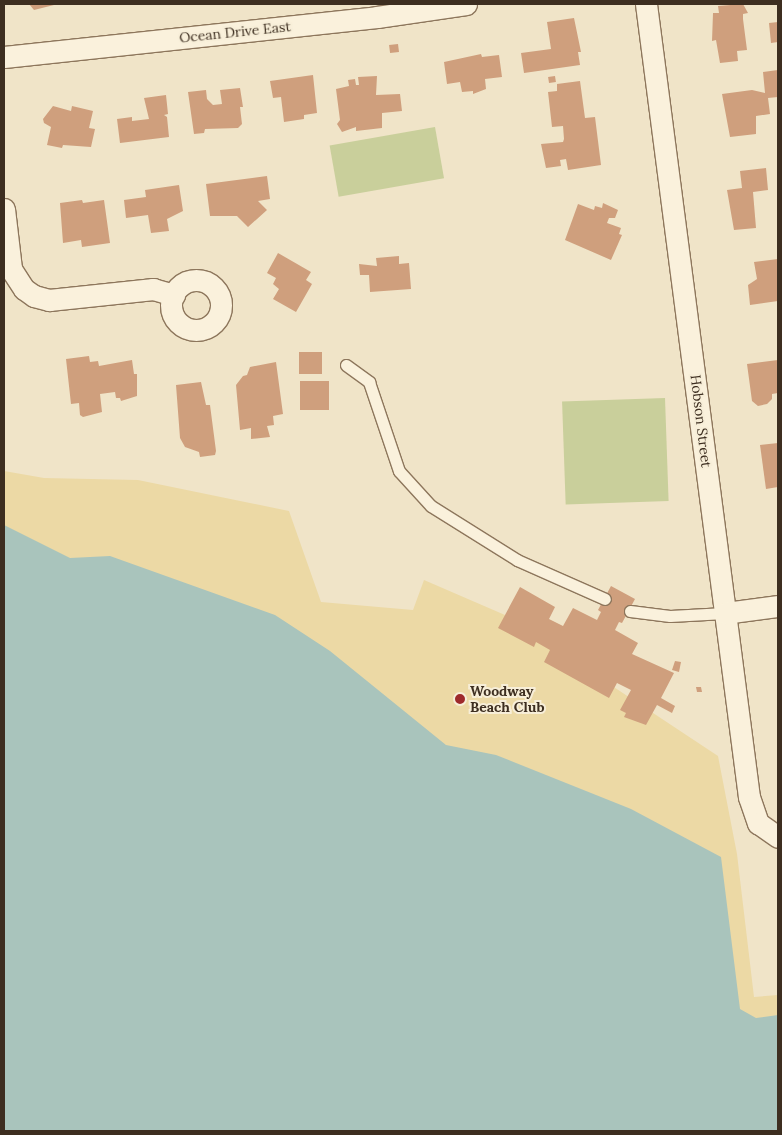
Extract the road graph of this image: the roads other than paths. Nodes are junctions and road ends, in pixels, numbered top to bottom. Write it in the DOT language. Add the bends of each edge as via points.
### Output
graph roads {
  1 [pos="466,4"];
  2 [pos="646,4"];
  3 [pos="4,57"];
  4 [pos="4,209"];
  5 [pos="174,295"];
  6 [pos="346,365"];
  7 [pos="605,599"];
  8 [pos="778,606"];
  9 [pos="630,611"];
  10 [pos="725,614"];
  11 [pos="773,834"];
  1 -- 3 [label="street, Ocean Drive East" via="377,17"];
  2 -- 10 [label="street, Hobson Street"];
  4 -- 5 [label="street" via="11,269 24,289 49,300 153,289"];
  6 -- 7 [label="lane" via="369,382 399,471 431,506 518,560"];
  8 -- 10 [label="street"];
  9 -- 10 [label="lane" via="670,616"];
  10 -- 11 [label="street, Hobson Street" via="753,816"];
}
